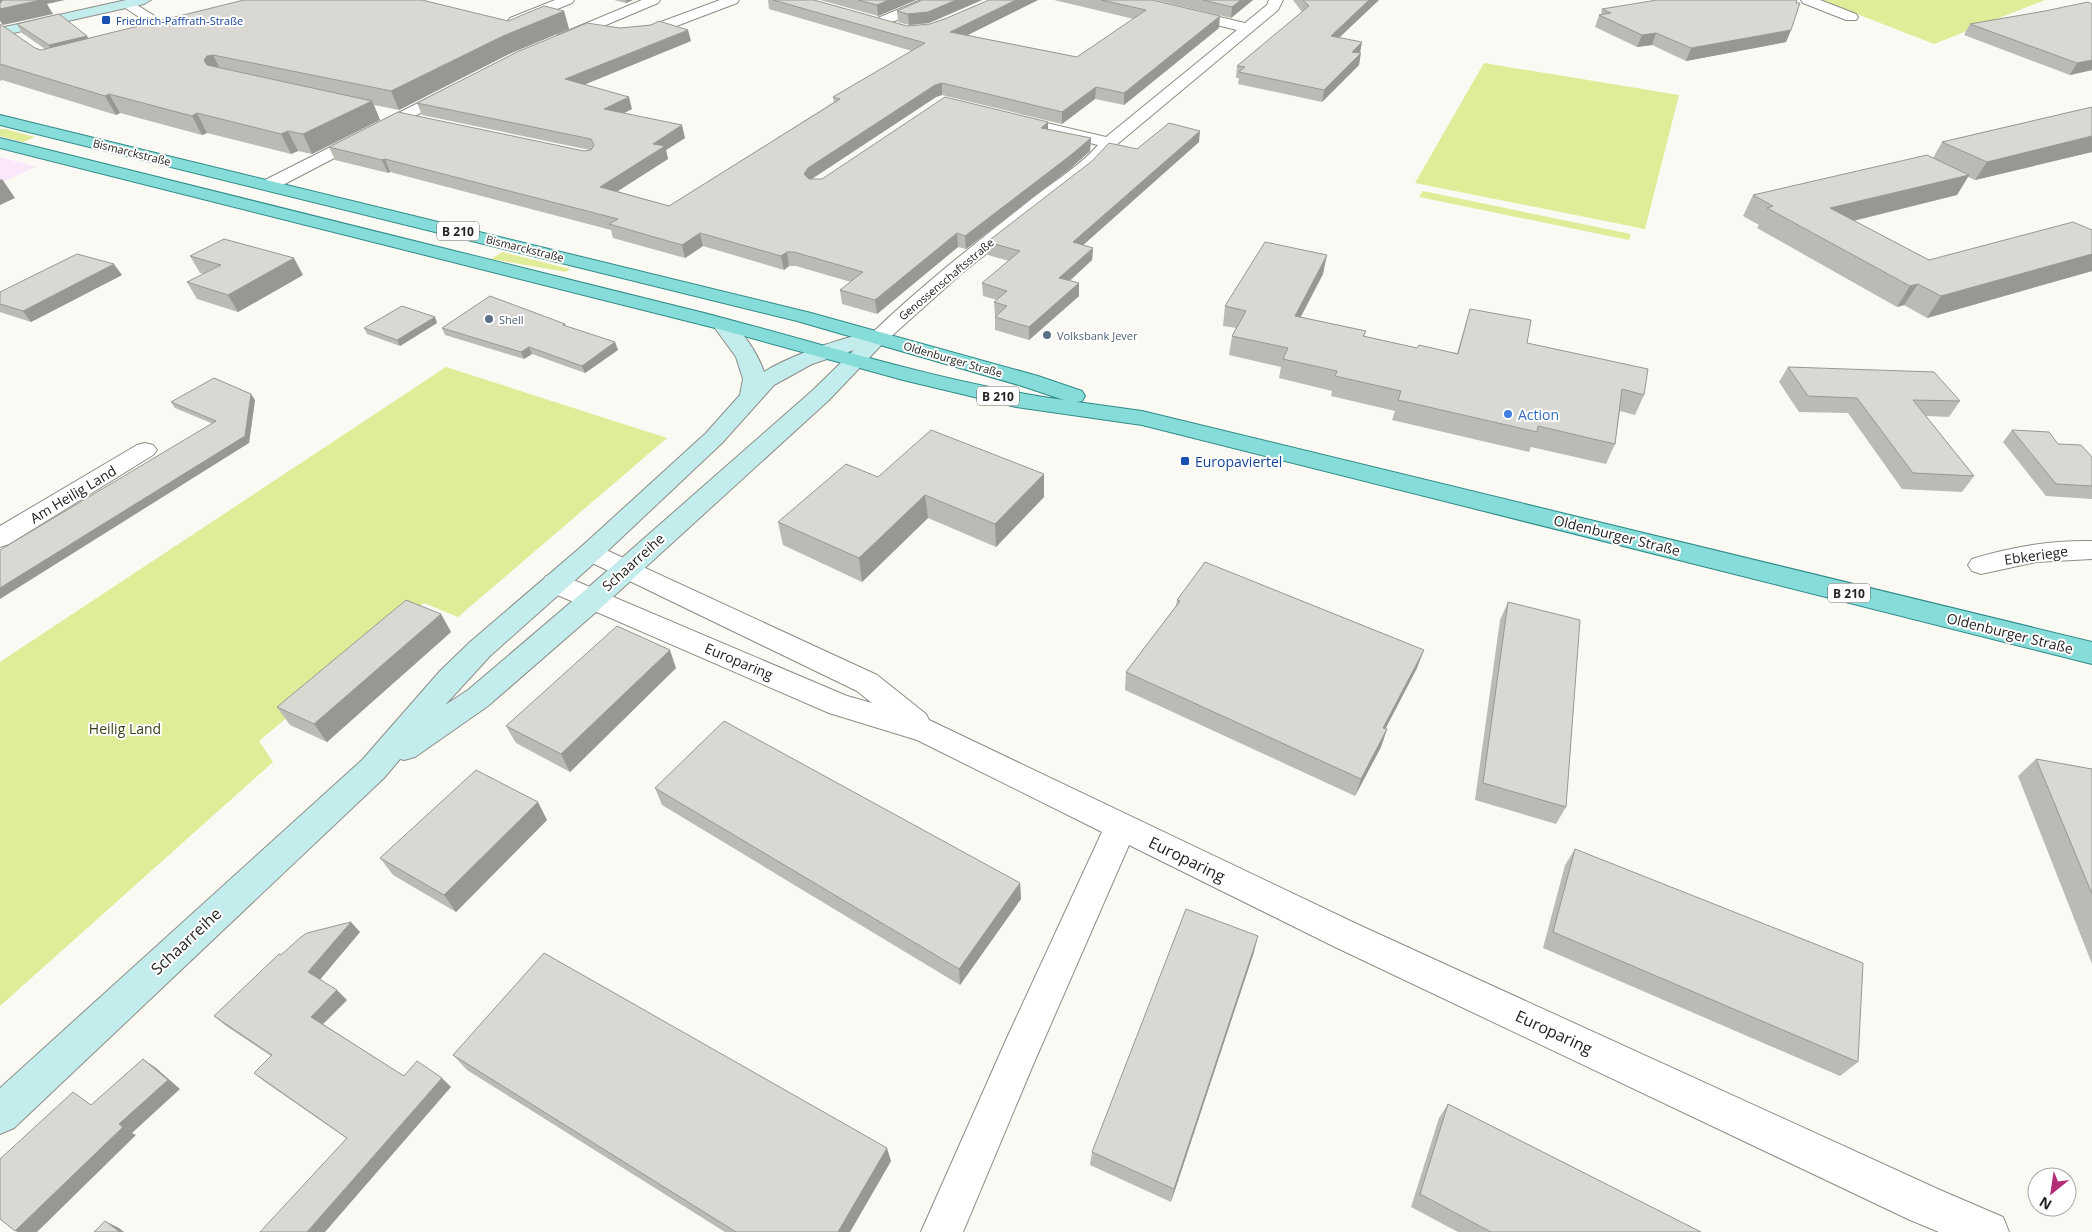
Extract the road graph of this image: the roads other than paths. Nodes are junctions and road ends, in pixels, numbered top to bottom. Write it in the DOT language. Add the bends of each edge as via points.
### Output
graph roads {
  1 [pos="144,0"];
  2 [pos="567,0"];
  3 [pos="653,0"];
  4 [pos="732,0"];
  5 [pos="932,0"];
  6 [pos="1131,0"];
  7 [pos="1276,0"];
  8 [pos="1808,0"];
  9 [pos="129,4"];
  10 [pos="532,14"];
  11 [pos="1851,17"];
  12 [pos="552,18"];
  13 [pos="571,22"];
  14 [pos="506,24"];
  15 [pos="591,27"];
  16 [pos="1247,28"];
  17 [pos="900,29"];
  18 [pos="7,35"];
  19 [pos="154,37"];
  20 [pos="549,45"];
  21 [pos="466,84"];
  22 [pos="372,112"];
  23 [pos="998,116"];
  24 [pos="401,118"];
  25 [pos="0,120"];
  26 [pos="420,122"];
  27 [pos="0,143"];
  28 [pos="1109,143"];
  29 [pos="269,185"];
  30 [pos="722,324"];
  31 [pos="879,337"];
  32 [pos="825,351"];
  33 [pos="857,360"];
  34 [pos="751,395"];
  35 [pos="1142,418"];
  36 [pos="145,450"];
  37 [pos="0,538"];
  38 [pos="2092,550"];
  39 [pos="590,552"];
  40 [pos="1981,565"];
  41 [pos="625,569"];
  42 [pos="555,583"];
  43 [pos="593,598"];
  44 [pos="2092,653"];
  45 [pos="926,731"];
  46 [pos="373,769"];
  47 [pos="1122,828"];
  48 [pos="0,1114"];
  49 [pos="942,1232"];
  50 [pos="1988,1232"];
  1 -- 9 [label="main road"];
  2 -- 10 [label="street"];
  3 -- 15 [label="street"];
  4 -- 15 [label="street" via="640,33"];
  5 -- 17 [label="street" via="874,21"];
  6 -- 16 [label="street"];
  7 -- 16 [label="street, Genossenschaftsstraße" via="1273,7"];
  8 -- 11 [label="street"];
  9 -- 18 [label="main road"];
  9 -- 19 [label="street" via="177,31"];
  10 -- 12 [label="street"];
  10 -- 14 [label="street"];
  13 -- 15 [label="street"];
  15 -- 20 [label="street"];
  16 -- 28 [label="street, Genossenschaftsstraße"];
  21 -- 24 [label="street"];
  22 -- 24 [label="street"];
  23 -- 28 [label="street"];
  24 -- 26 [label="street"];
  24 -- 29 [label="street"];
  25 -- 29 [label="main road, Bismarckstraße / B 210"];
  27 -- 30 [label="main road, Bismarckstraße / B 210"];
  28 -- 31 [label="street, Genossenschaftsstraße" via="1078,174 1061,184 934,287"];
  29 -- 31 [label="main road, Bismarckstraße / B 210"];
  30 -- 32 [label="main road, Bismarckstraße / B 210"];
  30 -- 34 [label="main road" via="743,351 751,368 754,379"];
  31 -- 32 [label="main road, Bismarckstraße"];
  31 -- 33 [label="main road, Schaarreihe"];
  31 -- 35 [label="main road, Oldenburger Straße / B 210"];
  32 -- 33 [label="main road, Bismarckstraße / B 210"];
  32 -- 34 [label="main road, Bismarckstraße" via="783,368"];
  33 -- 35 [label="main road, Oldenburger Straße / B 210" via="1016,400"];
  33 -- 41 [label="main road, Schaarreihe"];
  34 -- 39 [label="main road, Schaarreihe" via="714,438"];
  35 -- 44 [label="main road, Oldenburger Straße / B 210"];
  36 -- 37 [label="street, Am Heilig Land"];
  38 -- 40 [label="street, Ebkeriege" via="2066,548 2013,556"];
  39 -- 41 [label="street, Europaring"];
  39 -- 42 [label="main road, Schaarreihe"];
  41 -- 43 [label="main road, Schaarreihe"];
  41 -- 45 [label="street, Europaring" via="867,683"];
  42 -- 43 [label="street, Europaring"];
  42 -- 46 [label="main road, Schaarreihe" via="450,679"];
  43 -- 45 [label="street, Europaring" via="839,705"];
  43 -- 46 [label="main road, Schaarreihe" via="478,698"];
  45 -- 47 [label="street, Europaring"];
  46 -- 48 [label="main road, Schaarreihe"];
  47 -- 49 [label="street" via="1023,1044"];
  47 -- 50 [label="street, Europaring" via="1347,936"];
}
